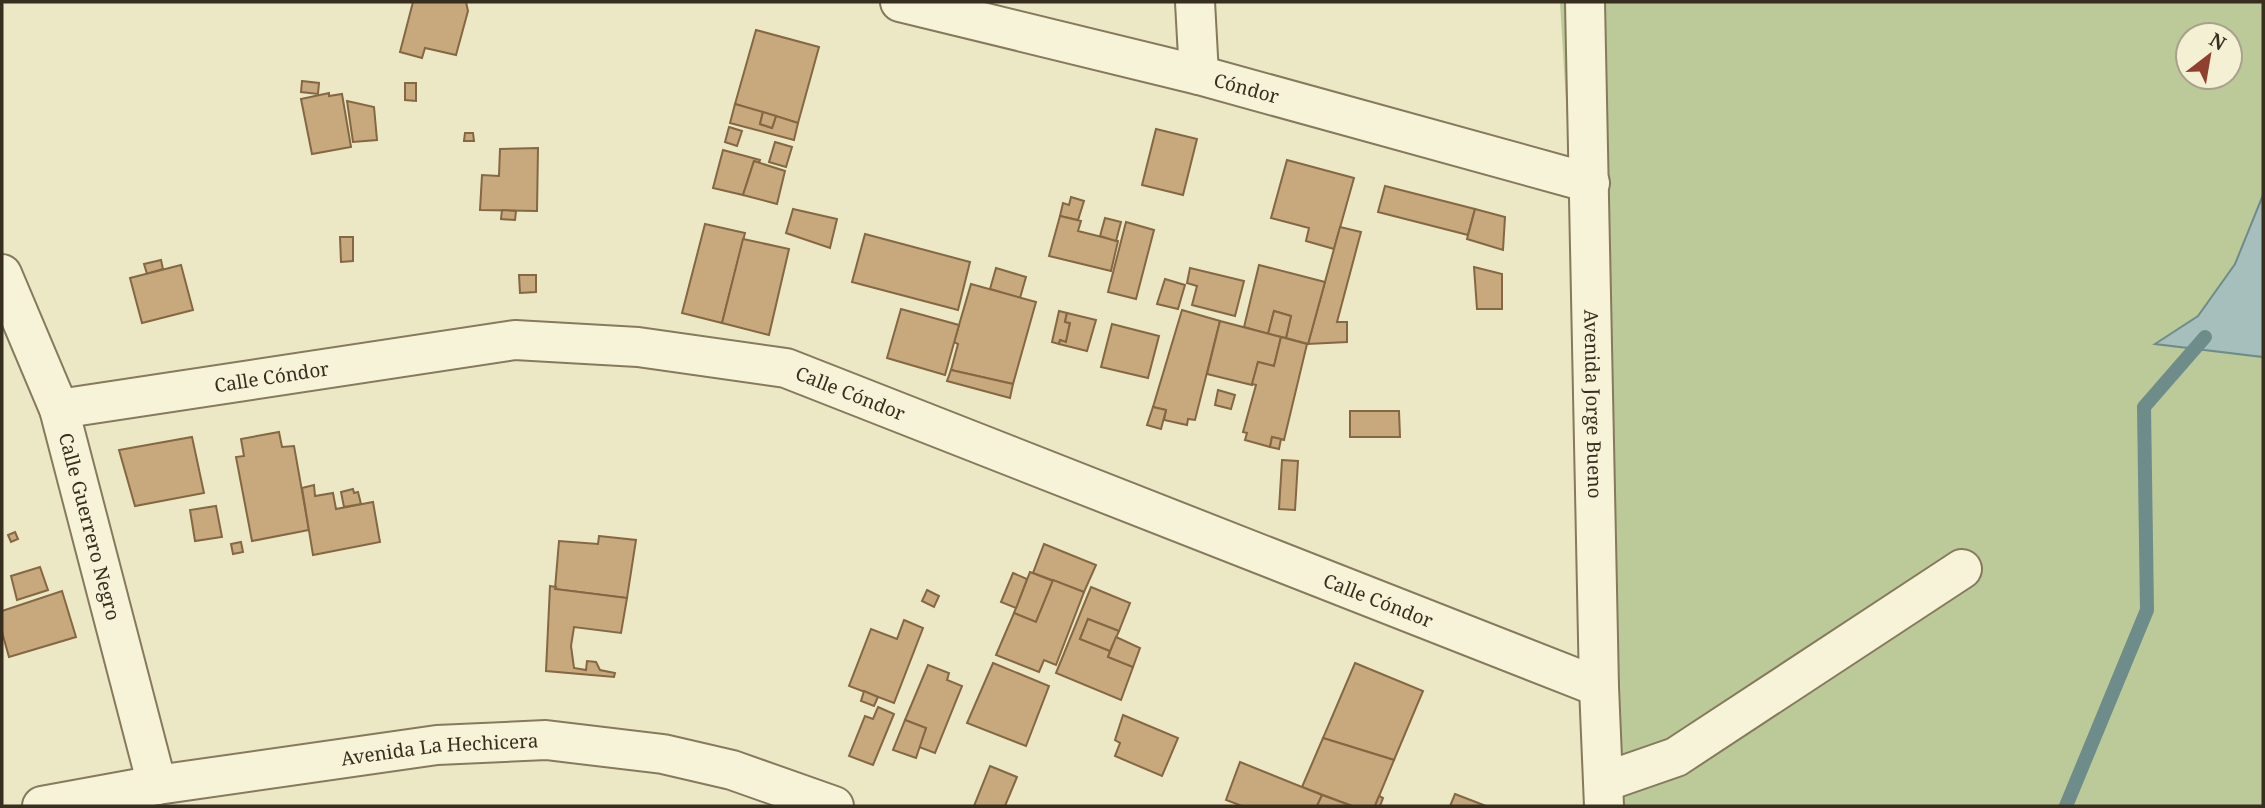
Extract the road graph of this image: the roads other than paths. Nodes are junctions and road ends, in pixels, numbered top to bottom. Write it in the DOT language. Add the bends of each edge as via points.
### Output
graph roads {
  1 [pos="900,2"];
  2 [pos="1195,2"];
  3 [pos="1585,2"];
  4 [pos="1199,75"];
  5 [pos="1590,183"];
  6 [pos="2,274"];
  7 [pos="59,410"];
  8 [pos="1962,569"];
  9 [pos="1599,687"];
  10 [pos="157,785"];
  11 [pos="1604,794"];
  12 [pos="42,806"];
  13 [pos="834,806"];
  1 -- 4 [label="street, Cóndor"];
  2 -- 4 [label="street"];
  3 -- 5 [label="street, Avenida Jorge Bueno"];
  4 -- 5 [label="street, Cóndor"];
  5 -- 9 [label="street, Avenida Jorge Bueno"];
  6 -- 7 [label="street, Calle Guerrero Negro"];
  7 -- 9 [label="street, Calle Cóndor" via="515,340 638,346 786,368"];
  7 -- 10 [label="street, Calle Guerrero Negro"];
  8 -- 11 [label="street" via="1676,757"];
  9 -- 11 [label="street, Avenida Jorge Bueno"];
  10 -- 12 [label="street, Avenida La Hechicera"];
  10 -- 13 [label="street, Avenida La Hechicera" via="437,745 546,740 663,754 732,770"];
}
